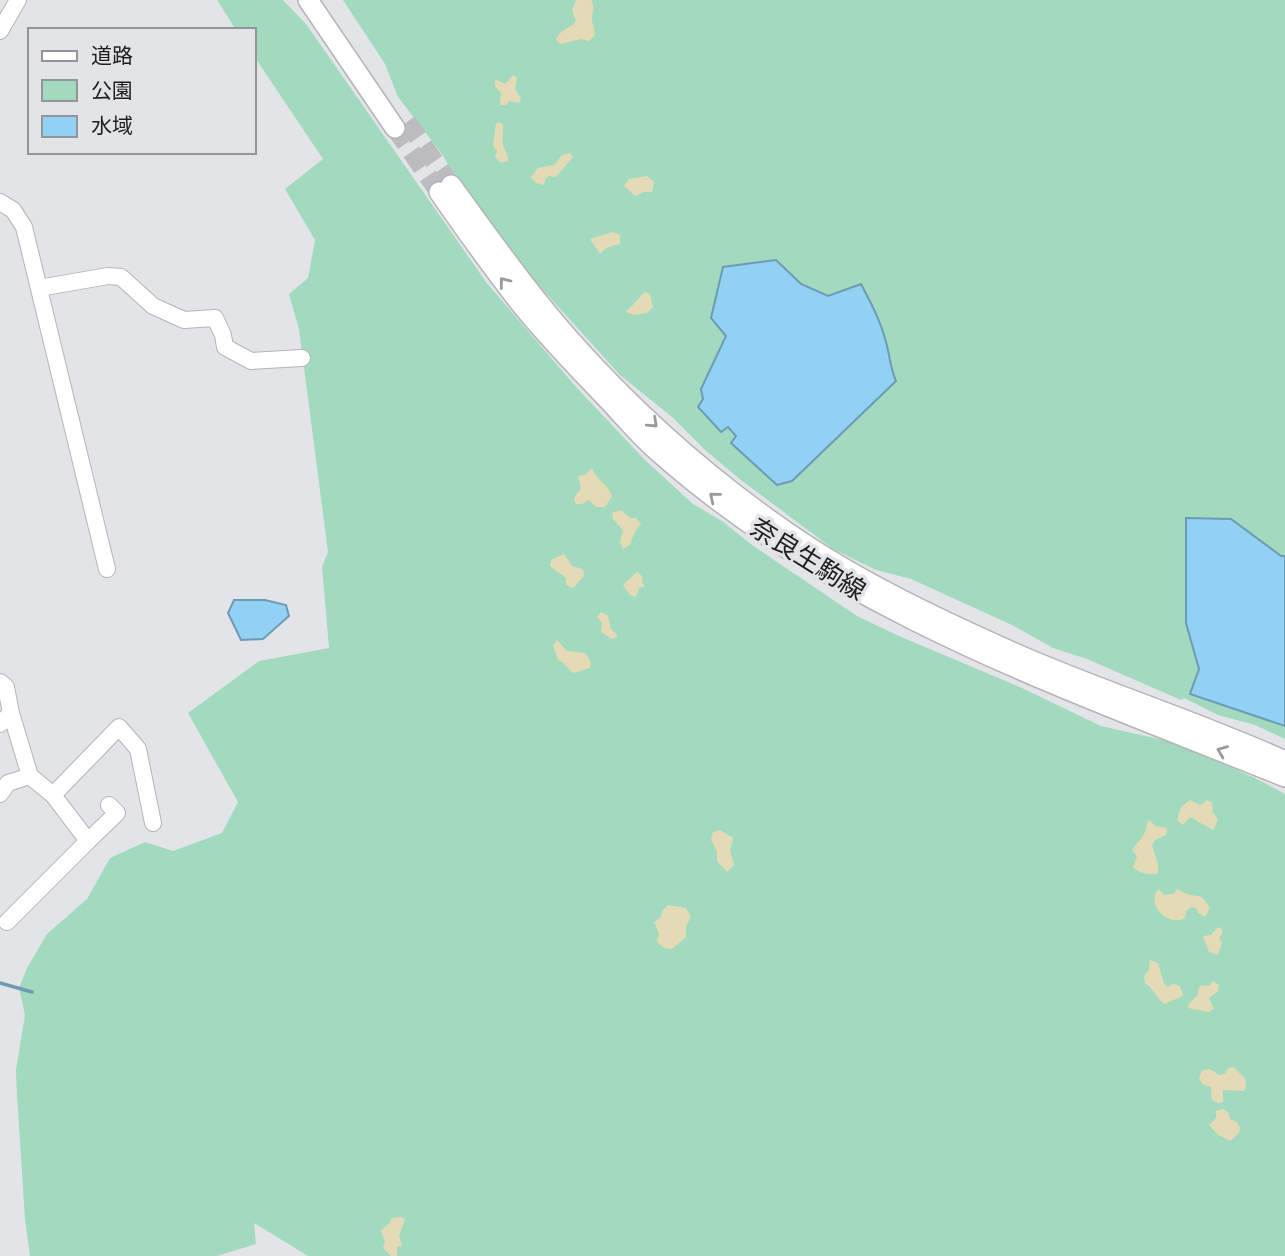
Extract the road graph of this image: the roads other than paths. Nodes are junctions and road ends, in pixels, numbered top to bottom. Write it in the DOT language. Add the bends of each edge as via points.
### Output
graph roads {
  1 [pos="18,0"];
  2 [pos="308,0"];
  3 [pos="322,0"];
  4 [pos="0,31"];
  5 [pos="0,202"];
  6 [pos="39,288"];
  7 [pos="302,358"];
  8 [pos="107,569"];
  9 [pos="0,682"];
  10 [pos="6,719"];
  11 [pos="1283,759"];
  12 [pos="30,776"];
  13 [pos="1285,777"];
  14 [pos="0,794"];
  15 [pos="53,795"];
  16 [pos="109,805"];
  17 [pos="153,823"];
  18 [pos="88,841"];
  19 [pos="7,922"];
  1 -- 4 [label="street"];
  2 -- 3 [label="main road" via="401,125"];
  5 -- 6 [label="street" via="13,210 24,226"];
  6 -- 7 [label="street" via="121,277 153,306 184,320 215,318 225,347 251,361"];
  6 -- 8 [label="street"];
  9 -- 10 [label="street" via="6,687"];
  10 -- 12 [label="street"];
  13 -- 11 [label="main road, 奈良生駒線, one-way" via="955,642 829,576 726,507 655,449 524,309 445,188 620,393 775,524 886,591 976,635"];
  12 -- 14 [label="street" via="8,783"];
  12 -- 15 [label="street"];
  15 -- 17 [label="street" via="118,727 138,749"];
  15 -- 18 [label="street"];
  16 -- 18 [label="street" via="117,813"];
  18 -- 19 [label="street"];
}
